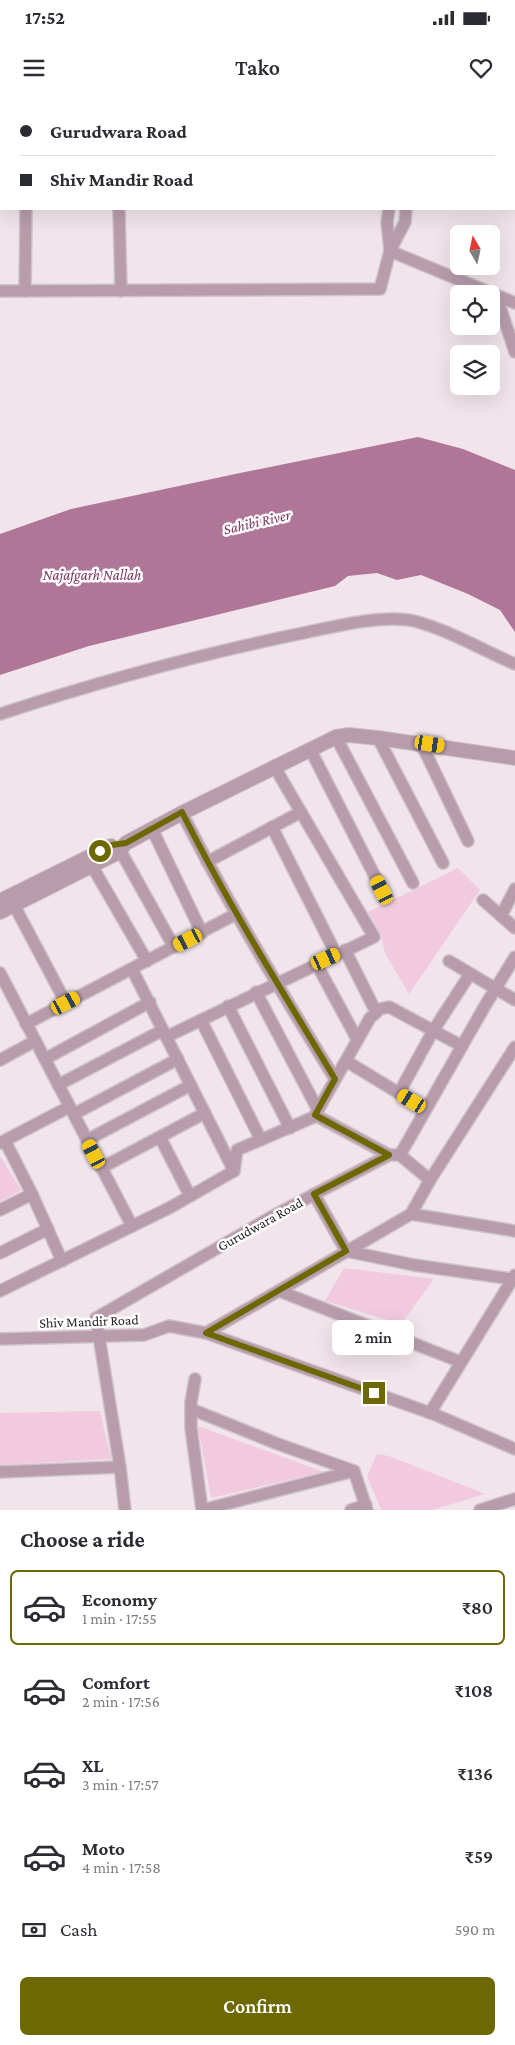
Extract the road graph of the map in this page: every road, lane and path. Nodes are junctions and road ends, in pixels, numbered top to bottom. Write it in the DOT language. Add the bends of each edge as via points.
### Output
graph roads {
  1 [pos="26,210"];
  2 [pos="119,210"];
  3 [pos="389,210"];
  4 [pos="406,210"];
  5 [pos="390,251"];
  6 [pos="472,285"];
  7 [pos="0,291"];
  8 [pos="25,291"];
  9 [pos="121,291"];
  10 [pos="500,297"];
  11 [pos="515,303"];
  12 [pos="500,307"];
  13 [pos="515,352"];
  14 [pos="515,664"];
  15 [pos="0,714"];
  16 [pos="336,737"];
  17 [pos="378,738"];
  18 [pos="421,743"];
  19 [pos="310,749"];
  20 [pos="515,758"];
  21 [pos="274,766"];
  22 [pos="182,812"];
  23 [pos="301,812"];
  24 [pos="272,827"];
  25 [pos="152,829"];
  26 [pos="468,841"];
  27 [pos="123,846"];
  28 [pos="207,862"];
  29 [pos="443,863"];
  30 [pos="92,866"];
  31 [pos="413,883"];
  32 [pos="515,889"];
  33 [pos="382,890"];
  34 [pos="0,900"];
  35 [pos="483,900"];
  36 [pos="14,905"];
  37 [pos="0,912"];
  38 [pos="236,914"];
  39 [pos="501,916"];
  40 [pos="515,928"];
  41 [pos="202,932"];
  42 [pos="174,947"];
  43 [pos="340,952"];
  44 [pos="515,958"];
  45 [pos="147,961"];
  46 [pos="449,961"];
  47 [pos="316,963"];
  48 [pos="132,969"];
  49 [pos="470,974"];
  50 [pos="1,979"];
  51 [pos="277,984"];
  52 [pos="496,989"];
  53 [pos="256,992"];
  54 [pos="515,1000"];
  55 [pos="150,1002"];
  56 [pos="66,1003"];
  57 [pos="228,1006"];
  58 [pos="376,1012"];
  59 [pos="201,1020"];
  60 [pos="26,1024"];
  61 [pos="433,1031"];
  62 [pos="164,1033"];
  63 [pos="357,1039"];
  64 [pos="35,1041"];
  65 [pos="462,1046"];
  66 [pos="515,1048"];
  67 [pos="45,1059"];
  68 [pos="178,1059"];
  69 [pos="0,1060"];
  70 [pos="346,1061"];
  71 [pos="335,1079"];
  72 [pos="58,1084"];
  73 [pos="191,1085"];
  74 [pos="399,1093"];
  75 [pos="426,1109"];
  76 [pos="71,1110"];
  77 [pos="205,1113"];
  78 [pos="316,1113"];
  79 [pos="290,1128"];
  80 [pos="160,1137"];
  81 [pos="86,1140"];
  82 [pos="261,1140"];
  83 [pos="2,1142"];
  84 [pos="395,1155"];
  85 [pos="101,1168"];
  86 [pos="234,1171"];
  87 [pos="430,1180"];
  88 [pos="32,1194"];
  89 [pos="314,1194"];
  90 [pos="190,1196"];
  91 [pos="0,1210"];
  92 [pos="411,1214"];
  93 [pos="132,1226"];
  94 [pos="48,1229"];
  95 [pos="515,1231"];
  96 [pos="346,1251"];
  97 [pos="0,1254"];
  98 [pos="62,1261"];
  99 [pos="514,1277"];
  100 [pos="279,1290"];
  101 [pos="0,1291"];
  102 [pos="206,1333"];
  103 [pos="99,1335"];
  104 [pos="0,1339"];
  105 [pos="461,1362"];
  106 [pos="196,1378"];
  107 [pos="191,1409"];
  108 [pos="430,1413"];
  109 [pos="515,1449"];
  110 [pos="120,1467"];
  111 [pos="354,1471"];
  112 [pos="0,1472"];
  113 [pos="515,1499"];
  114 [pos="367,1508"];
  115 [pos="125,1510"];
  116 [pos="202,1510"];
  117 [pos="351,1510"];
  118 [pos="480,1510"];
  1 -- 8 [label="street"];
  2 -- 9 [label="street"];
  3 -- 5 [label="street"];
  4 -- 5 [label="street" via="405,222"];
  5 -- 6 [label="street"];
  5 -- 9 [label="street" via="380,289"];
  7 -- 8 [label="street"];
  8 -- 9 [label="street"];
  10 -- 11 [label="street"];
  12 -- 13 [label="street"];
  14 -- 15 [label="street" via="412,621 385,620 347,624 167,665 71,690"];
  16 -- 17 [label="street" via="349,734"];
  16 -- 19 [label="street"];
  16 -- 31 [label="street"];
  17 -- 18 [label="street"];
  17 -- 29 [label="street"];
  18 -- 20 [label="street"];
  18 -- 26 [label="street"];
  19 -- 21 [label="street"];
  19 -- 33 [label="street"];
  21 -- 22 [label="street"];
  21 -- 23 [label="street"];
  22 -- 25 [label="street"];
  22 -- 28 [label="street"];
  23 -- 24 [label="street"];
  23 -- 43 [label="street" via="374,937"];
  24 -- 28 [label="street"];
  24 -- 43 [label="street"];
  25 -- 27 [label="street"];
  25 -- 41 [label="street"];
  27 -- 30 [label="street"];
  27 -- 34 [label="street" via="112,845"];
  27 -- 42 [label="street"];
  28 -- 38 [label="street"];
  30 -- 36 [label="street"];
  30 -- 45 [label="street"];
  32 -- 39 [label="street"];
  35 -- 39 [label="street"];
  36 -- 37 [label="street"];
  36 -- 56 [label="street"];
  38 -- 41 [label="street"];
  38 -- 51 [label="street"];
  39 -- 40 [label="street"];
  41 -- 42 [label="street"];
  42 -- 45 [label="street"];
  43 -- 47 [label="street"];
  43 -- 58 [label="street"];
  44 -- 52 [label="street"];
  45 -- 48 [label="street"];
  46 -- 49 [label="street"];
  47 -- 51 [label="street"];
  47 -- 63 [label="street"];
  48 -- 55 [label="street"];
  48 -- 56 [label="street"];
  49 -- 52 [label="street"];
  49 -- 61 [label="street"];
  50 -- 60 [label="street"];
  51 -- 53 [label="street"];
  51 -- 71 [label="street"];
  52 -- 54 [label="street"];
  52 -- 65 [label="street"];
  53 -- 57 [label="street"];
  53 -- 78 [label="street"];
  55 -- 62 [label="street"];
  55 -- 67 [label="street"];
  56 -- 60 [label="street"];
  57 -- 59 [label="street"];
  57 -- 79 [label="street"];
  58 -- 61 [label="street" via="389,1007"];
  58 -- 63 [label="street"];
  59 -- 62 [label="street"];
  59 -- 82 [label="street"];
  60 -- 64 [label="street"];
  61 -- 65 [label="street"];
  61 -- 74 [label="street"];
  62 -- 68 [label="street"];
  62 -- 72 [label="street"];
  63 -- 70 [label="street"];
  64 -- 67 [label="street"];
  64 -- 69 [label="street"];
  65 -- 75 [label="street"];
  66 -- 87 [label="street"];
  67 -- 72 [label="street"];
  68 -- 73 [label="street"];
  68 -- 76 [label="street"];
  70 -- 71 [label="street"];
  70 -- 74 [label="street"];
  71 -- 78 [label="street"];
  72 -- 76 [label="street"];
  73 -- 77 [label="street"];
  73 -- 81 [label="street"];
  74 -- 75 [label="street"];
  75 -- 84 [label="street"];
  76 -- 81 [label="street"];
  76 -- 83 [label="street"];
  77 -- 80 [label="street"];
  77 -- 86 [label="street"];
  78 -- 79 [label="street"];
  78 -- 84 [label="street"];
  79 -- 82 [label="street"];
  80 -- 85 [label="street"];
  80 -- 90 [label="street"];
  81 -- 85 [label="street"];
  82 -- 86 [label="street" via="237,1150"];
  83 -- 88 [label="street"];
  84 -- 87 [label="street"];
  84 -- 89 [label="street, Gurudwara Road"];
  85 -- 93 [label="street"];
  86 -- 90 [label="street"];
  87 -- 92 [label="street"];
  88 -- 91 [label="street"];
  88 -- 94 [label="street"];
  89 -- 96 [label="street"];
  89 -- 103 [label="street, Gurudwara Road" via="96,1318"];
  90 -- 93 [label="street"];
  92 -- 95 [label="street"];
  92 -- 96 [label="street"];
  93 -- 98 [label="street"];
  94 -- 97 [label="street"];
  94 -- 98 [label="street"];
  96 -- 99 [label="street" via="414,1265"];
  96 -- 100 [label="street"];
  98 -- 101 [label="street"];
  99 -- 105 [label="street"];
  100 -- 102 [label="street"];
  100 -- 105 [label="street"];
  102 -- 103 [label="street, Shiv Mandir Road" via="169,1326 144,1335"];
  102 -- 108 [label="street, Shiv Mandir Road"];
  103 -- 104 [label="street, Shiv Mandir Road"];
  103 -- 110 [label="street"];
  105 -- 108 [label="street"];
  106 -- 107 [label="street"];
  107 -- 111 [label="street"];
  107 -- 116 [label="street" via="190,1428"];
  108 -- 109 [label="street, Shiv Mandir Road"];
  110 -- 112 [label="street"];
  110 -- 115 [label="street"];
  111 -- 114 [label="street"];
  111 -- 116 [label="street"];
  113 -- 118 [label="street"];
  114 -- 117 [label="street"];
}
